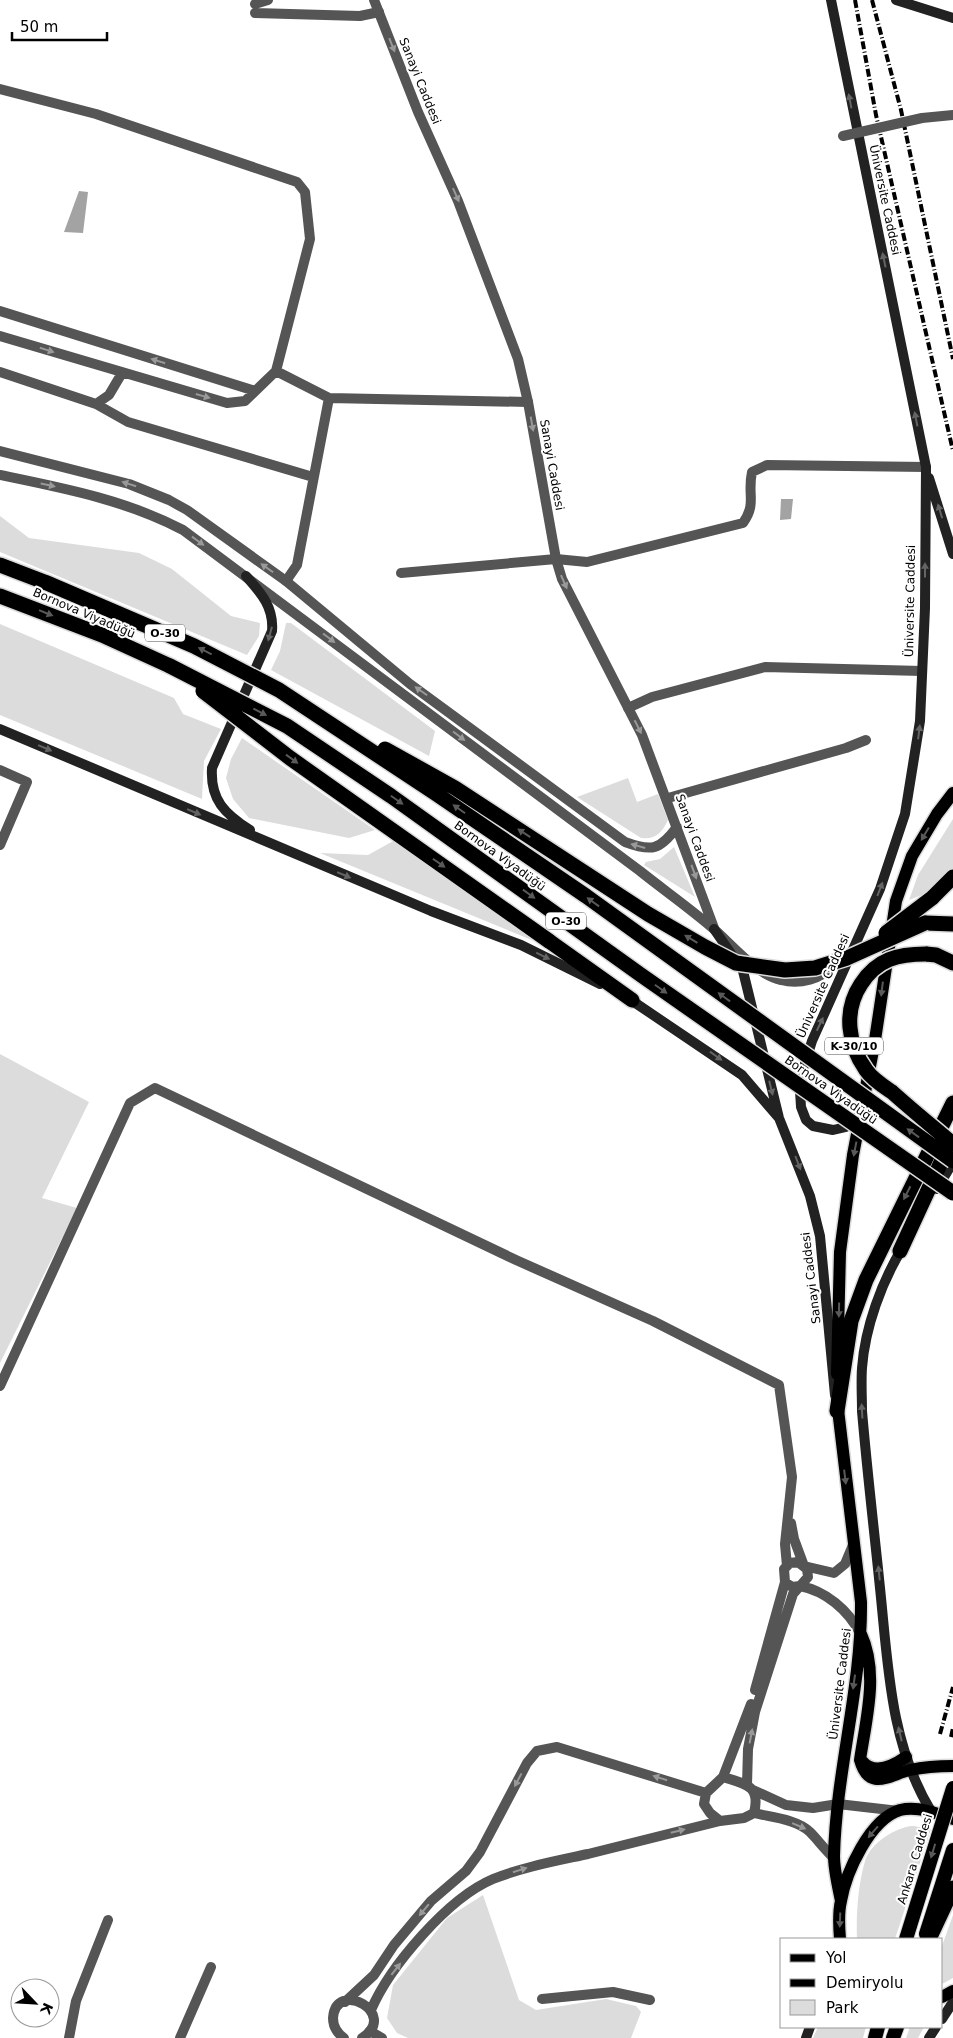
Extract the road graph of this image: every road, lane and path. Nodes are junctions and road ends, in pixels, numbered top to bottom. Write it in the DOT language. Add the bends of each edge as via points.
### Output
graph roads {
  1 [pos="268,0"];
  2 [pos="374,0"];
  3 [pos="831,0"];
  4 [pos="896,0"];
  5 [pos="379,12"];
  6 [pos="953,18"];
  7 [pos="0,89"];
  8 [pos="953,115"];
  9 [pos="843,136"];
  10 [pos="0,311"];
  11 [pos="0,336"];
  12 [pos="276,371"];
  13 [pos="0,372"];
  14 [pos="122,373"];
  15 [pos="255,391"];
  16 [pos="329,398"];
  17 [pos="528,402"];
  18 [pos="96,404"];
  19 [pos="0,450"];
  20 [pos="926,467"];
  21 [pos="0,475"];
  22 [pos="313,477"];
  23 [pos="953,554"];
  24 [pos="556,559"];
  25 [pos="0,565"];
  26 [pos="401,573"];
  27 [pos="246,576"];
  28 [pos="286,581"];
  29 [pos="0,596"];
  30 [pos="170,666"];
  31 [pos="922,671"];
  32 [pos="279,690"];
  33 [pos="628,708"];
  34 [pos="0,729"];
  35 [pos="866,740"];
  36 [pos="0,770"];
  37 [pos="953,794"];
  38 [pos="668,798"];
  39 [pos="677,826"];
  40 [pos="0,844"];
  41 [pos="271,844"];
  42 [pos="953,876"];
  43 [pos="953,924"];
  44 [pos="714,929"];
  45 [pos="865,940"];
  46 [pos="953,963"];
  47 [pos="632,1000"];
  48 [pos="953,1103"];
  49 [pos="863,1106"];
  50 [pos="779,1118"];
  51 [pos="953,1137"];
  52 [pos="953,1144"];
  53 [pos="953,1161"];
  54 [pos="953,1193"];
  55 [pos="900,1251"];
  56 [pos="0,1386"];
  57 [pos="837,1411"];
  58 [pos="789,1512"];
  59 [pos="853,1544"];
  60 [pos="787,1566"];
  61 [pos="804,1566"];
  62 [pos="785,1582"];
  63 [pos="800,1586"];
  64 [pos="861,1634"];
  65 [pos="908,1764"];
  66 [pos="953,1766"];
  67 [pos="723,1777"];
  68 [pos="750,1787"];
  69 [pos="953,1788"];
  70 [pos="706,1793"];
  71 [pos="838,1804"];
  72 [pos="899,1810"];
  73 [pos="931,1811"];
  74 [pos="754,1812"];
  75 [pos="953,1819"];
  76 [pos="720,1821"];
  77 [pos="953,1850"];
  78 [pos="834,1858"];
  79 [pos="953,1888"];
  80 [pos="841,1901"];
  81 [pos="108,1920"];
  82 [pos="840,1938"];
  83 [pos="906,1938"];
  84 [pos="924,1938"];
  85 [pos="929,1938"];
  86 [pos="212,1967"];
  87 [pos="542,1999"];
  88 [pos="650,2000"];
  89 [pos="345,2002"];
  90 [pos="953,2002"];
  91 [pos="371,2010"];
  92 [pos="943,2017"];
  93 [pos="370,2031"];
  94 [pos="338,2036"];
  95 [pos="69,2038"];
  96 [pos="180,2038"];
  97 [pos="362,2038"];
  98 [pos="382,2038"];
  1 -- 5 [label="street" via="255,9 360,16"];
  2 -- 5 [label="street, Sanayi Caddesi"];
  20 -- 3 [label="main road, Üniversite Caddesi, one-way"];
  4 -- 6 [label="main road"];
  5 -- 17 [label="street, Sanayi Caddesi, one-way" via="418,112 458,201 518,359"];
  7 -- 12 [label="street" via="96,114 297,182 305,192 310,238"];
  8 -- 9 [label="street, bridge" via="922,118"];
  15 -- 10 [label="street, one-way"];
  11 -- 14 [label="street, one-way"];
  12 -- 15 [label="street"];
  12 -- 16 [label="street"];
  13 -- 18 [label="street"];
  14 -- 15 [label="street, one-way" via="227,403 245,401"];
  14 -- 18 [label="street" via="109,395"];
  16 -- 17 [label="street"];
  16 -- 22 [label="street"];
  17 -- 24 [label="street, Sanayi Caddesi, one-way"];
  18 -- 22 [label="street" via="128,422"];
  28 -- 19 [label="street, one-way" via="169,500 128,484"];
  23 -- 20 [label="main road, one-way"];
  20 -- 24 [label="street" via="767,465 752,472 749,484 752,511 743,524 587,562"];
  31 -- 20 [label="main road, Üniversite Caddesi, one-way"];
  21 -- 27 [label="street, one-way" via="136,507 183,530"];
  22 -- 28 [label="street" via="297,565"];
  24 -- 26 [label="street"];
  24 -- 33 [label="street, Sanayi Caddesi, one-way" via="562,579"];
  32 -- 25 [label="highway, Bornova Viyadüğü / O-30, one-way, bridge" via="194,646"];
  27 -- 41 [label="main road, one-way" via="267,601 272,631 212,768 212,786 223,808 237,822"];
  27 -- 44 [label="street, one-way"];
  39 -- 28 [label="street, one-way" via="665,843 650,849 625,842 410,684"];
  29 -- 30 [label="highway, Bornova Viyadüğü / O-30, one-way" via="102,635"];
  30 -- 47 [label="highway, one-way, bridge" via="290,758"];
  30 -- 54 [label="highway, Bornova Viyadüğü / O-30, one-way, bridge" via="287,726"];
  31 -- 33 [label="street" via="765,667 652,697"];
  45 -- 31 [label="main road, Üniversite Caddesi, one-way" via="905,814 919,729"];
  45 -- 32 [label="highway, O-30, one-way, bridge" via="836,963 815,968 785,970 736,962 704,948 648,914 455,788"];
  53 -- 32 [label="highway, Bornova Viyadüğü / O-30, one-way, bridge" via="578,891"];
  33 -- 38 [label="street, Sanayi Caddesi, one-way"];
  34 -- 41 [label="main road, one-way"];
  35 -- 38 [label="street"];
  36 -- 40 [label="street" via="27,782"];
  37 -- 49 [label="main road, Üniversite Caddesi, one-way" via="912,856 896,901"];
  38 -- 39 [label="street, Sanayi Caddesi"];
  39 -- 44 [label="street, Sanayi Caddesi, one-way"];
  41 -- 47 [label="main road, one-way" via="520,945"];
  42 -- 45 [label="highway, bridge" via="932,898"];
  43 -- 45 [label="highway, O-30, bridge" via="924,923"];
  44 -- 45 [label="street" via="744,957 771,976 794,982 814,978 830,970"];
  44 -- 50 [label="main road, one-way" via="743,971"];
  49 -- 45 [label="main road, Üniversite Caddesi, one-way" via="846,1127 823,1130 806,1120 800,1091 812,1041"];
  46 -- 52 [label="highway, K-30/10, bridge" via="926,954 903,954 892,958 866,977 856,991 850,1014 850,1036 867,1071"];
  47 -- 50 [label="main road, one-way" via="742,1075"];
  48 -- 57 [label="highway, one-way" via="866,1280 851,1321"];
  49 -- 57 [label="main road, Üniversite Caddesi, one-way" via="840,1252"];
  50 -- 57 [label="main road, Sanayi Caddesi, one-way" via="810,1196 820,1236"];
  51 -- 55 [label="highway"];
  53 -- 55 [label="main road"];
  65 -- 55 [label="main road, one-way" via="892,1698 862,1411 862,1368 867,1331"];
  56 -- 58 [label="street" via="130,1103 154,1088 516,1260 654,1321 779,1385 792,1477"];
  57 -- 59 [label="main road, Üniversite Caddesi, one-way"];
  58 -- 60 [label="street" via="785,1544"];
  58 -- 61 [label="street"];
  59 -- 61 [label="street" via="844,1564 834,1573"];
  59 -- 64 [label="main road, Üniversite Caddesi" via="861,1602"];
  60 -- 61 [label="street" via="798,1562"];
  60 -- 62 [label="street" via="783,1572"];
  61 -- 63 [label="street" via="808,1577"];
  62 -- 63 [label="street" via="792,1587"];
  62 -- 67 [label="street" via="748,1715"];
  63 -- 64 [label="street" via="822,1593 833,1601 856,1624"];
  68 -- 63 [label="street, one-way" via="748,1749 755,1712 788,1603"];
  64 -- 65 [label="main road" via="868,1648 870,1679 860,1760 867,1773 876,1779 889,1778"];
  64 -- 71 [label="main road, Üniversite Caddesi, one-way"];
  65 -- 66 [label="main road"];
  65 -- 73 [label="main road"];
  67 -- 68 [label="street"];
  67 -- 70 [label="street"];
  68 -- 71 [label="street" via="786,1806 813,1808"];
  68 -- 74 [label="street" via="757,1800"];
  69 -- 83 [label="highway, Ankara Caddesi, one-way, bridge"];
  70 -- 76 [label="street" via="704,1804"];
  70 -- 89 [label="street, one-way" via="557,1747 537,1751 466,1871 431,1901 374,1975"];
  71 -- 72 [label="street"];
  71 -- 78 [label="main road, Üniversite Caddesi"];
  72 -- 73 [label="main road"];
  72 -- 80 [label="main road, one-way" via="883,1820 868,1838 851,1866"];
  73 -- 75 [label="main road"];
  74 -- 76 [label="street" via="744,1818"];
  74 -- 78 [label="street, one-way" via="799,1825"];
  91 -- 76 [label="street, one-way" via="379,1991 420,1939 459,1899 492,1880 535,1865"];
  77 -- 84 [label="highway"];
  78 -- 80 [label="main road, Üniversite Caddesi"];
  79 -- 85 [label="highway"];
  80 -- 82 [label="main road, one-way"];
  81 -- 95 [label="street" via="76,2001"];
  86 -- 96 [label="street"];
  87 -- 88 [label="street" via="613,1992"];
  89 -- 91 [label="street" via="356,2000"];
  89 -- 94 [label="street" via="334,2015"];
  90 -- 92 [label="main road"];
  91 -- 93 [label="street" via="373,2022"];
  93 -- 97 [label="street"];
  93 -- 98 [label="street"];
}
